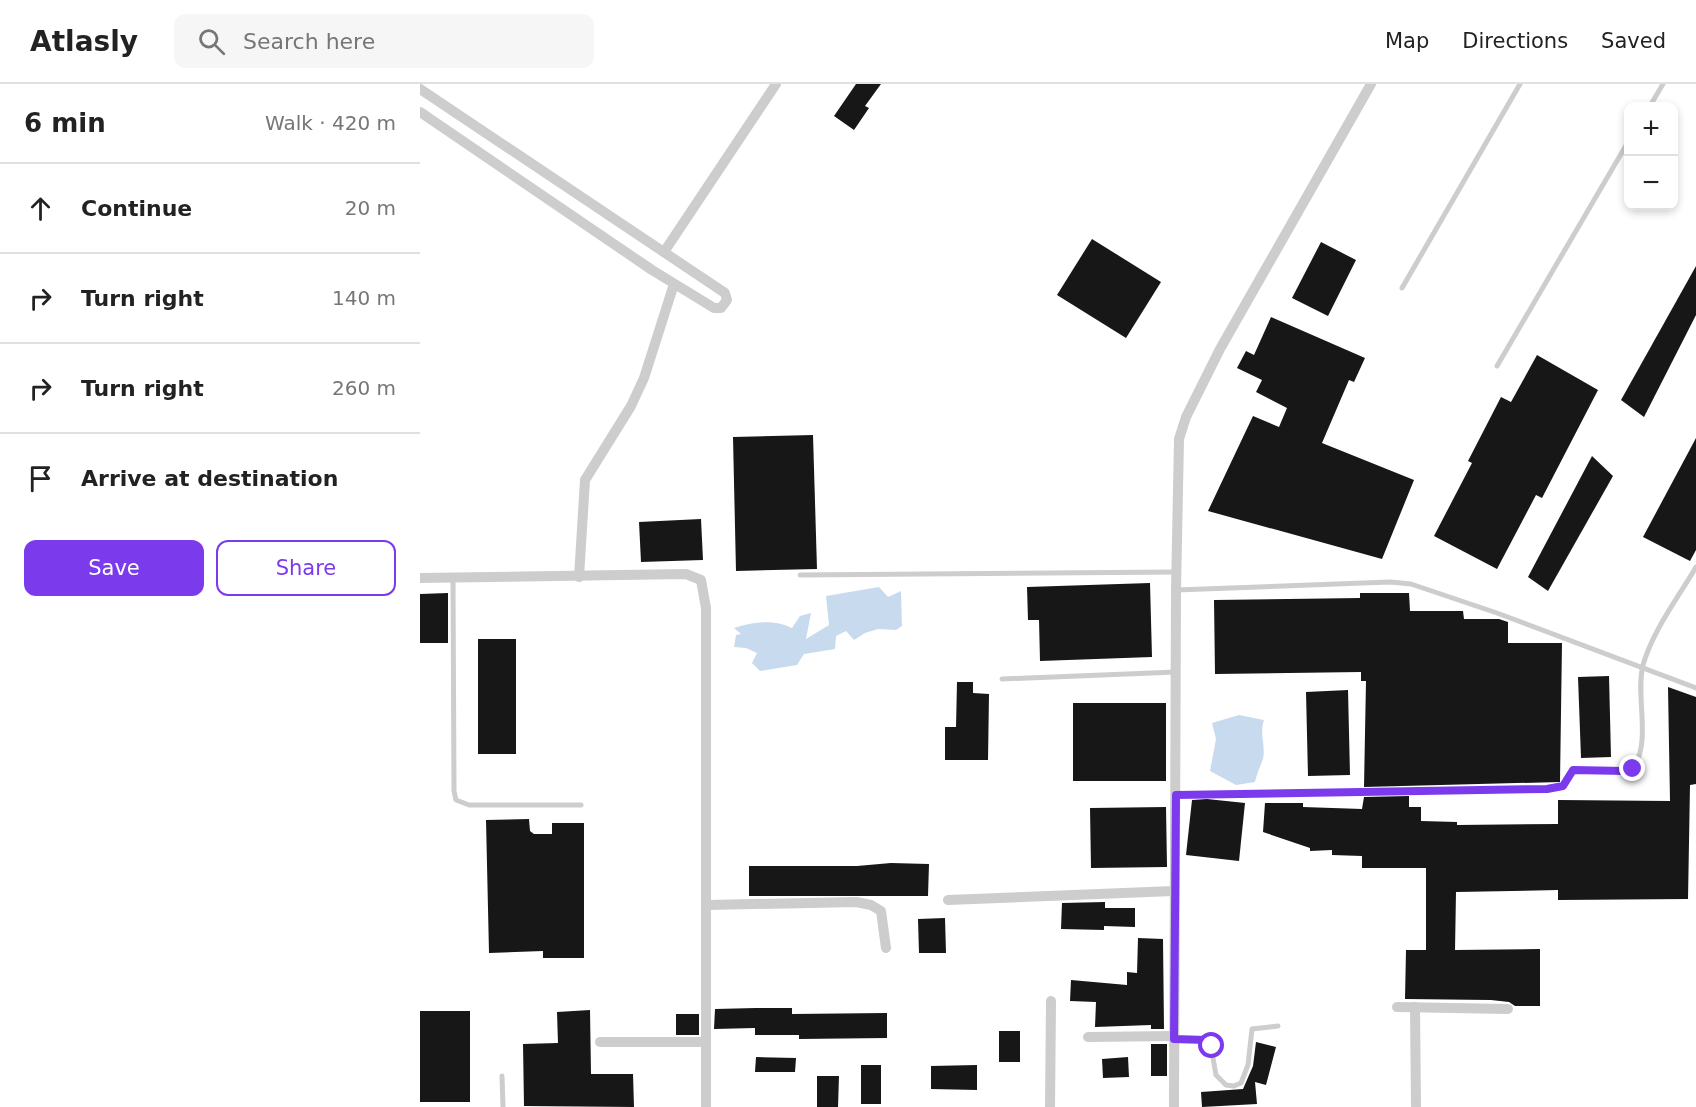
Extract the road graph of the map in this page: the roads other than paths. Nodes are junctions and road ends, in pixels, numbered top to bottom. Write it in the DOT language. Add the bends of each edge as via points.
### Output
graph roads {
  1 [pos="776,84"];
  2 [pos="1371,84"];
  3 [pos="1520,84"];
  4 [pos="1663,84"];
  5 [pos="420,89"];
  6 [pos="1652,102"];
  7 [pos="420,112"];
  8 [pos="1624,150"];
  9 [pos="664,252"];
  10 [pos="674,284"];
  11 [pos="1402,288"];
  12 [pos="1497,366"];
  13 [pos="1696,567"];
  14 [pos="1176,572"];
  15 [pos="800,575"];
  16 [pos="579,577"];
  17 [pos="420,578"];
  18 [pos="453,578"];
  19 [pos="1176,590"];
  20 [pos="1643,667"];
  21 [pos="1176,672"];
  22 [pos="1002,679"];
  23 [pos="1696,688"];
  24 [pos="1176,795"];
  25 [pos="581,805"];
  26 [pos="1174,891"];
  27 [pos="948,900"];
  28 [pos="708,905"];
  29 [pos="886,948"];
  30 [pos="1051,1001"];
  31 [pos="1397,1007"];
  32 [pos="1415,1007"];
  33 [pos="1508,1009"];
  34 [pos="1278,1026"];
  35 [pos="1088,1037"];
  36 [pos="1174,1037"];
  37 [pos="600,1042"];
  38 [pos="706,1042"];
  39 [pos="502,1076"];
  40 [pos="503,1107"];
  41 [pos="706,1107"];
  42 [pos="1050,1107"];
  43 [pos="1174,1107"];
  44 [pos="1416,1107"];
  1 -- 9 [label="street"];
  2 -- 14 [label="street" via="1220,349 1186,417 1179,439"];
  3 -- 11 [label="lane"];
  4 -- 6 [label="lane"];
  5 -- 9 [label="street"];
  7 -- 10 [label="street"];
  8 -- 12 [label="lane"];
  9 -- 10 [label="street" via="725,293 727,300 721,309 714,308"];
  10 -- 16 [label="street" via="639,387 585,480"];
  13 -- 20 [label="lane" via="1650,646"];
  14 -- 15 [label="lane"];
  14 -- 19 [label="street"];
  16 -- 18 [label="street"];
  16 -- 28 [label="street" via="686,574 696,576 704,588"];
  17 -- 18 [label="street"];
  18 -- 25 [label="lane" via="456,800 469,805"];
  19 -- 20 [label="lane" via="1411,584"];
  19 -- 21 [label="street"];
  20 -- 23 [label="lane"];
  20 -- 24 [label="lane" via="1640,752 1633,769 1573,770 1563,786 1547,789"];
  21 -- 22 [label="lane"];
  21 -- 24 [label="street"];
  24 -- 26 [label="street"];
  26 -- 27 [label="street"];
  26 -- 36 [label="street"];
  28 -- 29 [label="street" via="871,905 880,911"];
  28 -- 38 [label="street"];
  30 -- 42 [label="street"];
  31 -- 32 [label="street"];
  32 -- 33 [label="street"];
  32 -- 44 [label="street"];
  34 -- 36 [label="lane" via="1252,1029 1248,1065 1241,1083 1234,1086 1226,1085 1215,1075 1210,1041"];
  35 -- 36 [label="street"];
  36 -- 43 [label="street"];
  37 -- 38 [label="street"];
  38 -- 41 [label="street"];
  39 -- 40 [label="lane"];
}
